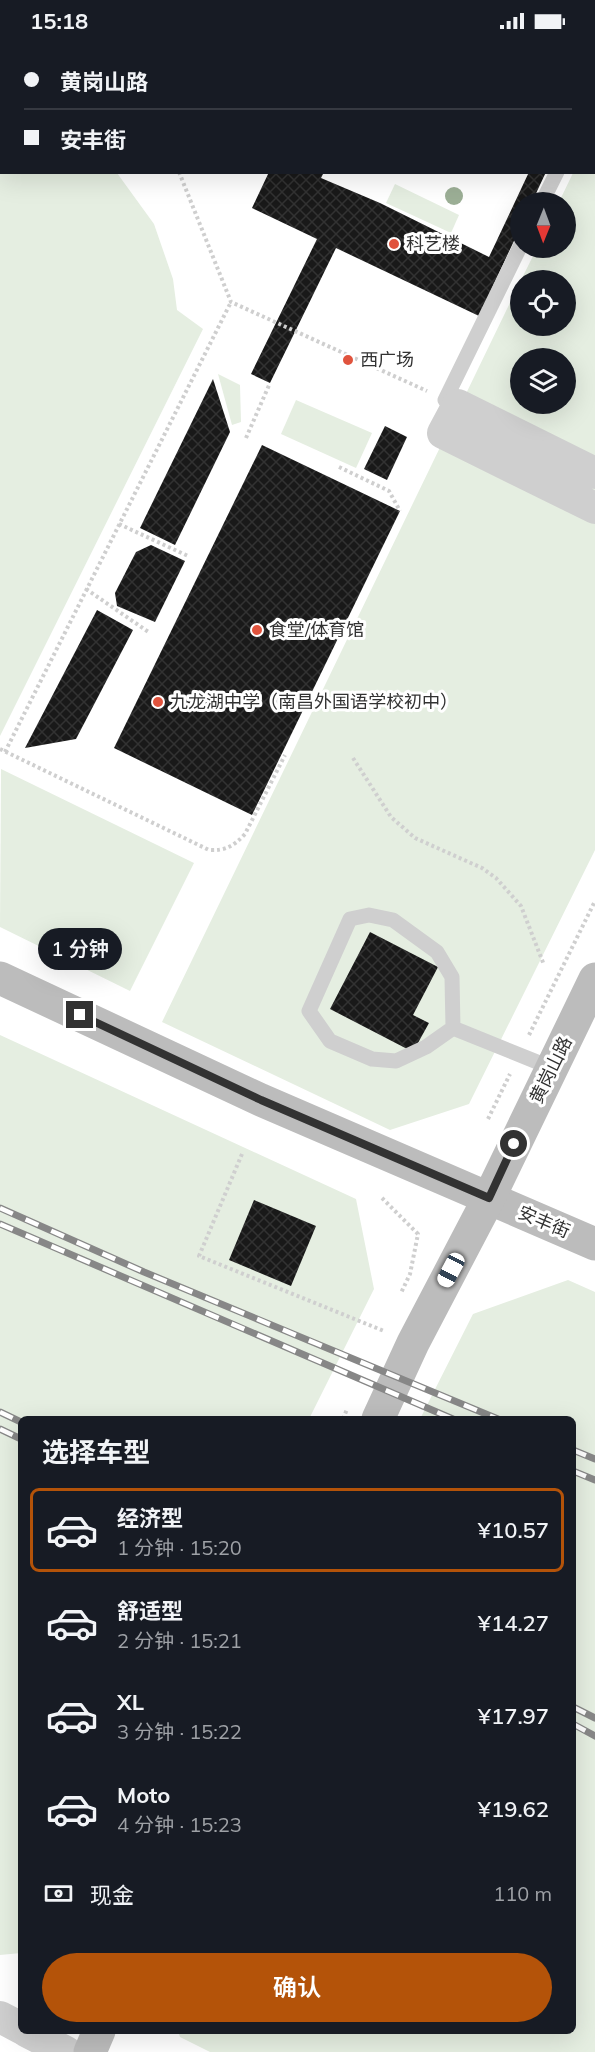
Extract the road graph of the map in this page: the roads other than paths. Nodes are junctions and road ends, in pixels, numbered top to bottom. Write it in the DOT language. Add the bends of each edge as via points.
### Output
graph roads {
  1 [pos="556,174"];
  2 [pos="547,192"];
  3 [pos="515,258"];
  4 [pos="445,400"];
  5 [pos="595,473"];
  6 [pos="595,508"];
  7 [pos="0,978"];
  8 [pos="595,979"];
  9 [pos="453,1028"];
  10 [pos="552,1068"];
  11 [pos="489,1198"];
  12 [pos="595,1244"];
  13 [pos="379,1416"];
  14 [pos="0,2017"];
  15 [pos="18,2026"];
  16 [pos="32,2034"];
  17 [pos="98,2034"];
  18 [pos="66,2052"];
  19 [pos="90,2052"];
  1 -- 2 [label="lane"];
  3 -- 4 [label="lane"];
  5 -- 6 [label="street" via="458,405 443,433"];
  7 -- 11 [label="street, 安丰街" via="261,1100"];
  8 -- 10 [label="street, 黄岗山路"];
  9 -- 9 [label="lane" via="452,977 437,952 393,920 369,915 350,919 309,1011 330,1041 372,1059 396,1061"];
  9 -- 10 [label="lane"];
  10 -- 11 [label="street, 黄岗山路"];
  11 -- 12 [label="street, 安丰街"];
  11 -- 13 [label="street, 黄岗山路" via="398,1337"];
  14 -- 15 [label="street"];
  16 -- 18 [label="street"];
  17 -- 19 [label="street"];
}
